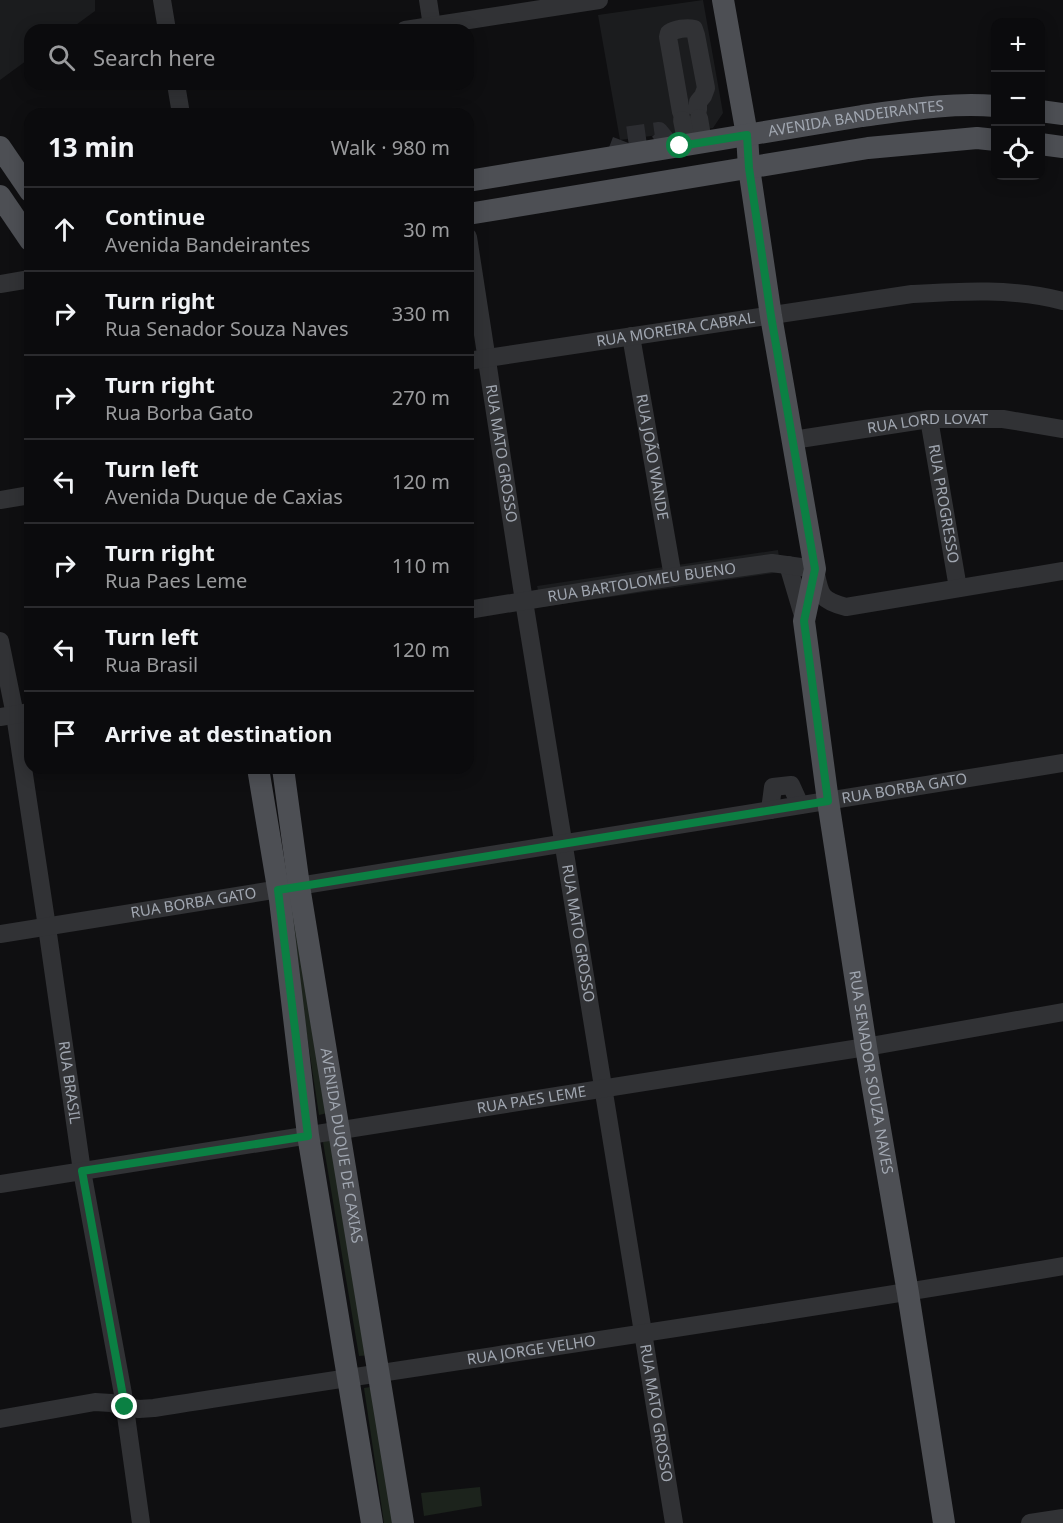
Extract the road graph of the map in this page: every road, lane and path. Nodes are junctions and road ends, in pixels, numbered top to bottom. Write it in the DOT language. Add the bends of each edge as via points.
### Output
graph roads {
  1 [pos="162,0"];
  2 [pos="428,0"];
  3 [pos="600,0"];
  4 [pos="723,0"];
  5 [pos="576,1"];
  6 [pos="166,24"];
  7 [pos="432,24"];
  8 [pos="444,24"];
  9 [pos="177,90"];
  10 [pos="991,106"];
  11 [pos="180,108"];
  12 [pos="690,111"];
  13 [pos="1045,112"];
  14 [pos="1063,114"];
  15 [pos="862,116"];
  16 [pos="747,135"];
  17 [pos="991,139"];
  18 [pos="695,144"];
  19 [pos="1045,145"];
  20 [pos="0,147"];
  21 [pos="1063,147"];
  22 [pos="868,148"];
  23 [pos="749,168"];
  24 [pos="474,180"];
  25 [pos="24,182"];
  26 [pos="0,196"];
  27 [pos="474,213"];
  28 [pos="24,231"];
  29 [pos="474,275"];
  30 [pos="24,280"];
  31 [pos="0,284"];
  32 [pos="1063,301"];
  33 [pos="771,316"];
  34 [pos="631,336"];
  35 [pos="487,358"];
  36 [pos="474,360"];
  37 [pos="929,419"];
  38 [pos="1063,429"];
  39 [pos="793,440"];
  40 [pos="24,496"];
  41 [pos="0,500"];
  42 [pos="788,565"];
  43 [pos="815,569"];
  44 [pos="1063,571"];
  45 [pos="673,577"];
  46 [pos="958,588"];
  47 [pos="524,601"];
  48 [pos="474,609"];
  49 [pos="804,621"];
  50 [pos="0,640"];
  51 [pos="15,715"];
  52 [pos="1063,763"];
  53 [pos="260,774"];
  54 [pos="283,774"];
  55 [pos="828,801"];
  56 [pos="564,843"];
  57 [pos="289,888"];
  58 [pos="47,927"];
  59 [pos="0,934"];
  60 [pos="1063,1012"];
  61 [pos="866,1047"];
  62 [pos="603,1088"];
  63 [pos="339,1130"];
  64 [pos="308,1136"];
  65 [pos="82,1171"];
  66 [pos="0,1184"];
  67 [pos="1063,1266"];
  68 [pos="908,1293"];
  69 [pos="642,1333"];
  70 [pos="378,1373"];
  71 [pos="348,1378"];
  72 [pos="125,1407"];
  73 [pos="0,1419"];
  74 [pos="1063,1518"];
  75 [pos="141,1523"];
  76 [pos="372,1523"];
  77 [pos="403,1523"];
  78 [pos="674,1523"];
  79 [pos="944,1523"];
  80 [pos="1030,1523"];
  1 -- 6 [label="street"];
  2 -- 7 [label="street"];
  3 -- 5 [label="street"];
  4 -- 16 [label="main road, RUA SENADOR SOUZA NAVES"];
  5 -- 8 [label="street"];
  9 -- 11 [label="street"];
  10 -- 15 [label="main road, AVENIDA BANDEIRANTES"];
  12 -- 18 [label="street"];
  13 -- 14 [label="main road"];
  15 -- 16 [label="main road, AVENIDA BANDEIRANTES"];
  15 -- 22 [label="main road"];
  16 -- 18 [label="main road, AVENIDA BANDEIRANTES"];
  16 -- 23 [label="main road, RUA SENADOR SOUZA NAVES"];
  17 -- 22 [label="main road, AVENIDA BANDEIRANTES"];
  18 -- 24 [label="main road, AVENIDA BANDEIRANTES"];
  19 -- 21 [label="main road"];
  20 -- 25 [label="main road"];
  22 -- 23 [label="main road, AVENIDA BANDEIRANTES"];
  23 -- 27 [label="main road, AVENIDA BANDEIRANTES"];
  23 -- 33 [label="main road, RUA SENADOR SOUZA NAVES"];
  26 -- 28 [label="main road"];
  29 -- 35 [label="street, RUA MATO GROSSO"];
  30 -- 31 [label="street"];
  32 -- 33 [label="street, RUA MOREIRA CABRAL" via="1038,294 975,290 912,294"];
  33 -- 34 [label="street, RUA MOREIRA CABRAL"];
  33 -- 39 [label="main road, RUA SENADOR SOUZA NAVES"];
  34 -- 35 [label="street, RUA MOREIRA CABRAL"];
  34 -- 45 [label="street, RUA JOÃO WANDE"];
  35 -- 36 [label="street, RUA MOREIRA CABRAL"];
  35 -- 47 [label="street, RUA MATO GROSSO"];
  37 -- 38 [label="street, RUA LORD LOVAT" via="1003,419"];
  37 -- 39 [label="street, RUA LORD LOVAT"];
  37 -- 46 [label="street, RUA PROGRESSO"];
  39 -- 43 [label="main road, RUA SENADOR SOUZA NAVES"];
  40 -- 41 [label="street"];
  42 -- 43 [label="street, RUA BARTOLOMEU BUENO"];
  42 -- 45 [label="street, RUA BARTOLOMEU BUENO" via="772,563"];
  42 -- 49 [label="street, RUA SENADOR SOUZA NAVES"];
  43 -- 46 [label="street" via="820,593 831,603 846,607"];
  43 -- 49 [label="main road, RUA SENADOR SOUZA NAVES"];
  44 -- 46 [label="street"];
  45 -- 47 [label="street, RUA BARTOLOMEU BUENO"];
  47 -- 48 [label="street, RUA BARTOLOMEU BUENO"];
  47 -- 56 [label="street, RUA MATO GROSSO"];
  49 -- 55 [label="main road, RUA SENADOR SOUZA NAVES"];
  50 -- 51 [label="street, RUA BRASIL"];
  51 -- 58 [label="street, RUA BRASIL"];
  52 -- 55 [label="street, RUA BORBA GATO"];
  53 -- 57 [label="main road, AVENIDA DUQUE DE CAXIAS"];
  54 -- 57 [label="main road, AVENIDA DUQUE DE CAXIAS"];
  55 -- 56 [label="street, RUA BORBA GATO"];
  55 -- 61 [label="main road, RUA SENADOR SOUZA NAVES"];
  56 -- 57 [label="street, RUA BORBA GATO"];
  56 -- 62 [label="street, RUA MATO GROSSO"];
  57 -- 58 [label="street, RUA BORBA GATO"];
  57 -- 63 [label="main road, AVENIDA DUQUE DE CAXIAS"];
  57 -- 64 [label="main road, AVENIDA DUQUE DE CAXIAS"];
  58 -- 59 [label="street, RUA BORBA GATO"];
  58 -- 65 [label="street, RUA BRASIL"];
  60 -- 61 [label="street, RUA PAES LEME"];
  61 -- 62 [label="street, RUA PAES LEME"];
  61 -- 68 [label="main road, RUA SENADOR SOUZA NAVES"];
  62 -- 63 [label="street, RUA PAES LEME"];
  62 -- 69 [label="street, RUA MATO GROSSO"];
  63 -- 64 [label="street, RUA PAES LEME"];
  63 -- 70 [label="main road, AVENIDA DUQUE DE CAXIAS"];
  64 -- 65 [label="street, RUA PAES LEME"];
  64 -- 71 [label="main road, AVENIDA DUQUE DE CAXIAS"];
  65 -- 66 [label="street, RUA PAES LEME"];
  65 -- 72 [label="street, RUA BRASIL"];
  67 -- 68 [label="street, RUA JORGE VELHO"];
  68 -- 69 [label="street, RUA JORGE VELHO"];
  68 -- 79 [label="main road, RUA SENADOR SOUZA NAVES"];
  69 -- 70 [label="street, RUA JORGE VELHO"];
  69 -- 78 [label="street, RUA MATO GROSSO"];
  70 -- 71 [label="street, RUA JORGE VELHO"];
  70 -- 77 [label="main road, AVENIDA DUQUE DE CAXIAS"];
  71 -- 72 [label="street, RUA JORGE VELHO" via="154,1408"];
  71 -- 76 [label="main road, AVENIDA DUQUE DE CAXIAS"];
  72 -- 73 [label="street, RUA JORGE VELHO" via="95,1402"];
  72 -- 75 [label="street, RUA BRASIL"];
  74 -- 80 [label="street"];
}
